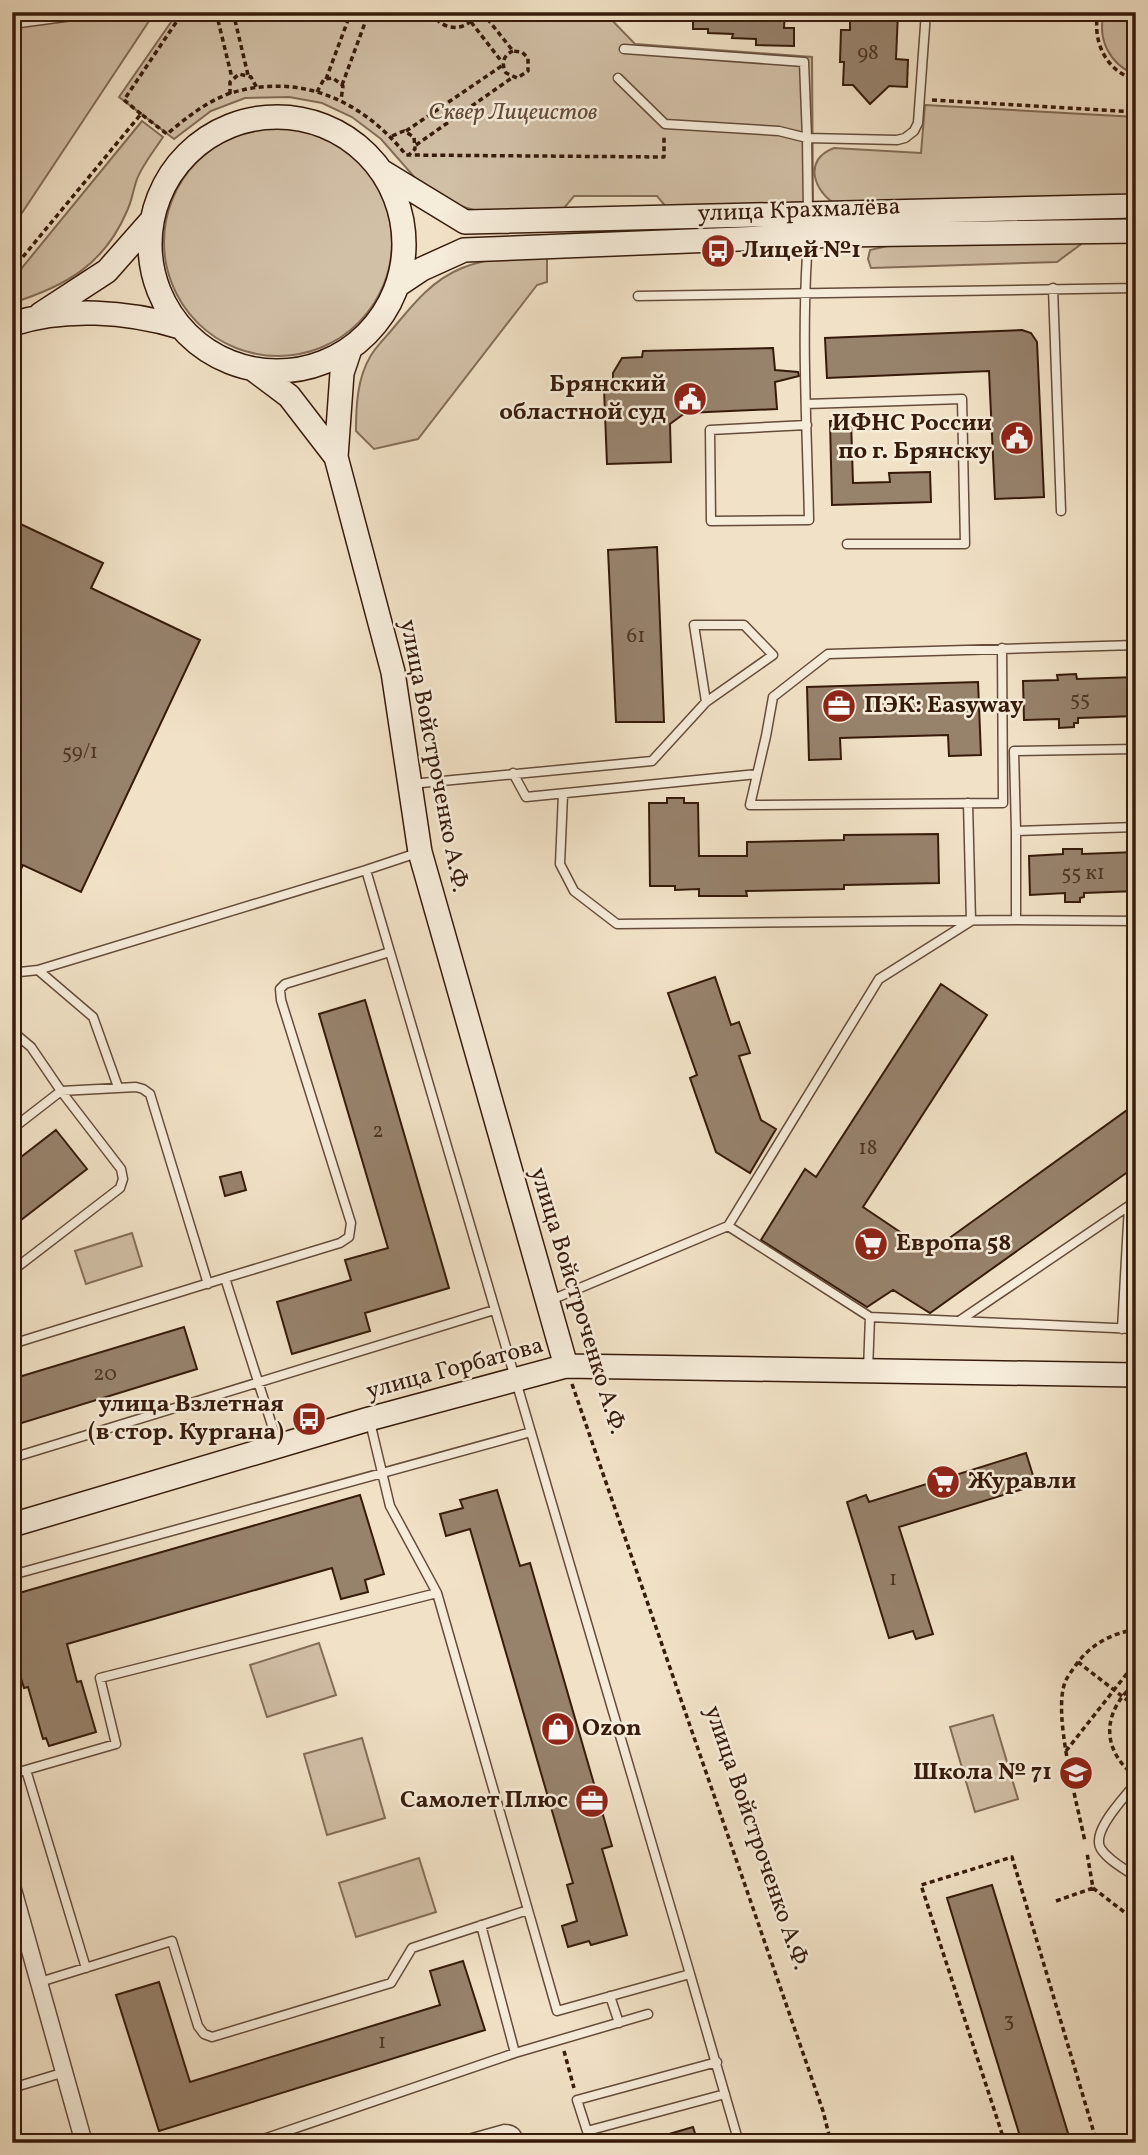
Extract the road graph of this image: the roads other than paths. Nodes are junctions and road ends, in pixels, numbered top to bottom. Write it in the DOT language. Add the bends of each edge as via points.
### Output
graph roads {
  1 [pos="75,12"];
  2 [pos="926,12"];
  3 [pos="12,24"];
  4 [pos="624,49"];
  5 [pos="618,78"];
  6 [pos="807,138"];
  7 [pos="383,172"];
  8 [pos="1136,206"];
  9 [pos="808,214"];
  10 [pos="151,221"];
  11 [pos="1135,231"];
  12 [pos="808,237"];
  13 [pos="398,285"];
  14 [pos="1053,288"];
  15 [pos="1134,288"];
  16 [pos="804,293"];
  17 [pos="638,296"];
  18 [pos="39,316"];
  19 [pos="12,324"];
  20 [pos="180,327"];
  21 [pos="350,349"];
  22 [pos="253,369"];
  23 [pos="806,404"];
  24 [pos="807,425"];
  25 [pos="336,457"];
  26 [pos="1061,511"];
  27 [pos="847,544"];
  28 [pos="1136,645"];
  29 [pos="1002,648"];
  30 [pos="706,702"];
  31 [pos="1136,749"];
  32 [pos="513,773"];
  33 [pos="757,774"];
  34 [pos="411,783"];
  35 [pos="562,794"];
  36 [pos="968,803"];
  37 [pos="1136,827"];
  38 [pos="1016,831"];
  39 [pos="420,852"];
  40 [pos="366,870"];
  41 [pos="1016,920"];
  42 [pos="971,921"];
  43 [pos="1136,921"];
  44 [pos="390,952"];
  45 [pos="12,970"];
  46 [pos="38,970"];
  47 [pos="12,1031"];
  48 [pos="118,1087"];
  49 [pos="61,1091"];
  50 [pos="12,1129"];
  51 [pos="1132,1203"];
  52 [pos="728,1226"];
  53 [pos="12,1271"];
  54 [pos="225,1278"];
  55 [pos="208,1284"];
  56 [pos="547,1302"];
  57 [pos="494,1310"];
  58 [pos="870,1317"];
  59 [pos="959,1321"];
  60 [pos="1122,1329"];
  61 [pos="1136,1329"];
  62 [pos="12,1344"];
  63 [pos="566,1366"];
  64 [pos="868,1370"];
  65 [pos="1136,1375"];
  66 [pos="514,1378"];
  67 [pos="260,1383"];
  68 [pos="369,1419"];
  69 [pos="531,1432"];
  70 [pos="278,1446"];
  71 [pos="12,1458"];
  72 [pos="382,1473"];
  73 [pos="12,1525"];
  74 [pos="12,1575"];
  75 [pos="438,1592"];
  76 [pos="26,1770"];
  77 [pos="12,1774"];
  78 [pos="1136,1783"];
  79 [pos="1136,1877"];
  80 [pos="12,1886"];
  81 [pos="528,1910"];
  82 [pos="481,1925"];
  83 [pos="86,1968"];
  84 [pos="690,1974"];
  85 [pos="40,1982"];
  86 [pos="610,1996"];
  87 [pos="648,2014"];
  88 [pos="619,2023"];
  89 [pos="515,2053"];
  90 [pos="716,2062"];
  91 [pos="65,2072"];
  92 [pos="12,2088"];
  93 [pos="725,2094"];
  94 [pos="587,2131"];
  95 [pos="84,2143"];
  96 [pos="252,2143"];
  97 [pos="454,2143"];
  98 [pos="520,2143"];
  99 [pos="591,2143"];
  100 [pos="739,2143"];
  1 -- 3 [label="lane"];
  2 -- 6 [label="lane" via="914,131 897,140"];
  4 -- 6 [label="lane" via="804,62"];
  5 -- 6 [label="lane" via="664,124 779,131"];
  6 -- 9 [label="lane"];
  7 -- 9 [label="main road" via="465,222"];
  7 -- 10 [label="main road" via="340,132 283,116 253,118 217,132 178,162 162,187"];
  7 -- 13 [label="main road" via="399,208 405,237"];
  8 -- 9 [label="main road"];
  9 -- 12 [label="lane"];
  10 -- 18 [label="main road" via="107,271"];
  10 -- 20 [label="main road" via="153,277"];
  11 -- 12 [label="main road, улица Крахмалёва"];
  11 -- 15 [label="lane"];
  12 -- 13 [label="main road, улица Крахмалёва" via="464,250"];
  12 -- 16 [label="lane"];
  13 -- 21 [label="main road" via="379,321"];
  14 -- 15 [label="lane"];
  14 -- 16 [label="lane"];
  14 -- 26 [label="lane"];
  16 -- 17 [label="lane"];
  16 -- 23 [label="lane"];
  18 -- 19 [label="main road"];
  18 -- 20 [label="main road" via="126,314"];
  20 -- 22 [label="main road" via="213,354"];
  21 -- 22 [label="main road" via="321,364 290,371"];
  21 -- 25 [label="main road" via="342,373"];
  22 -- 25 [label="main road" via="289,396"];
  23 -- 24 [label="lane"];
  23 -- 27 [label="lane" via="962,399 965,544"];
  24 -- 24 [label="lane" via="809,520 711,521 710,430"];
  25 -- 34 [label="main road, улица Войстроченко А.Ф." via="393,672"];
  28 -- 29 [label="lane"];
  29 -- 33 [label="lane" via="828,654 773,696"];
  29 -- 36 [label="lane" via="1003,803"];
  30 -- 30 [label="lane" via="773,655 744,625 694,625"];
  30 -- 32 [label="lane" via="652,761"];
  31 -- 38 [label="lane" via="1014,751"];
  32 -- 34 [label="lane"];
  32 -- 35 [label="lane" via="526,797"];
  33 -- 35 [label="lane"];
  33 -- 36 [label="lane" via="750,805"];
  34 -- 39 [label="main road, улица Войстроченко А.Ф."];
  35 -- 42 [label="lane" via="560,864 574,891 617,924"];
  36 -- 42 [label="lane"];
  37 -- 38 [label="lane"];
  38 -- 41 [label="lane"];
  39 -- 40 [label="lane"];
  39 -- 56 [label="main road, улица Войстроченко А.Ф."];
  40 -- 44 [label="lane"];
  40 -- 46 [label="lane"];
  41 -- 42 [label="lane"];
  41 -- 43 [label="lane"];
  42 -- 52 [label="lane" via="879,979"];
  44 -- 54 [label="lane" via="280,989 351,1223 349,1237"];
  44 -- 57 [label="lane"];
  45 -- 46 [label="lane"];
  46 -- 48 [label="lane" via="93,1017"];
  47 -- 49 [label="lane" via="31,1047"];
  48 -- 49 [label="lane"];
  48 -- 55 [label="lane" via="143,1088 150,1094"];
  49 -- 50 [label="lane"];
  49 -- 53 [label="lane" via="124,1179 120,1188"];
  51 -- 59 [label="lane"];
  51 -- 60 [label="lane"];
  52 -- 56 [label="lane"];
  52 -- 58 [label="lane"];
  54 -- 55 [label="lane"];
  54 -- 67 [label="lane"];
  55 -- 62 [label="lane"];
  56 -- 63 [label="main road, улица Войстроченко А.Ф."];
  57 -- 66 [label="lane"];
  57 -- 67 [label="lane"];
  58 -- 59 [label="lane"];
  58 -- 64 [label="lane"];
  59 -- 60 [label="lane"];
  60 -- 61 [label="lane"];
  63 -- 64 [label="main road, улица Горбатова"];
  63 -- 66 [label="main road, улица Горбатова"];
  64 -- 65 [label="main road, улица Горбатова"];
  66 -- 68 [label="main road, улица Горбатова"];
  66 -- 69 [label="lane"];
  67 -- 70 [label="lane"];
  67 -- 71 [label="lane"];
  68 -- 70 [label="main road, улица Горбатова"];
  68 -- 72 [label="lane"];
  69 -- 72 [label="lane"];
  69 -- 84 [label="lane"];
  70 -- 73 [label="main road, улица Горбатова"];
  72 -- 74 [label="lane"];
  72 -- 75 [label="lane" via="390,1506"];
  75 -- 76 [label="lane" via="100,1678 116,1744"];
  75 -- 81 [label="lane"];
  76 -- 77 [label="lane"];
  76 -- 83 [label="lane"];
  78 -- 79 [label="lane" via="1098,1837 1108,1856"];
  80 -- 85 [label="street"];
  81 -- 82 [label="lane"];
  81 -- 86 [label="lane" via="557,2011"];
  82 -- 83 [label="lane" via="412,1948 391,1983 212,2037 198,2026 172,1941"];
  82 -- 89 [label="lane"];
  83 -- 85 [label="lane"];
  84 -- 86 [label="lane"];
  84 -- 90 [label="lane"];
  85 -- 91 [label="street"];
  86 -- 88 [label="lane"];
  87 -- 88 [label="lane"];
  88 -- 89 [label="lane"];
  89 -- 96 [label="lane"];
  90 -- 93 [label="lane"];
  90 -- 94 [label="lane" via="577,2100"];
  91 -- 92 [label="lane"];
  91 -- 95 [label="street"];
  93 -- 94 [label="lane"];
  93 -- 100 [label="lane"];
  94 -- 99 [label="lane"];
  97 -- 98 [label="lane" via="504,2129 512,2129"];
}
